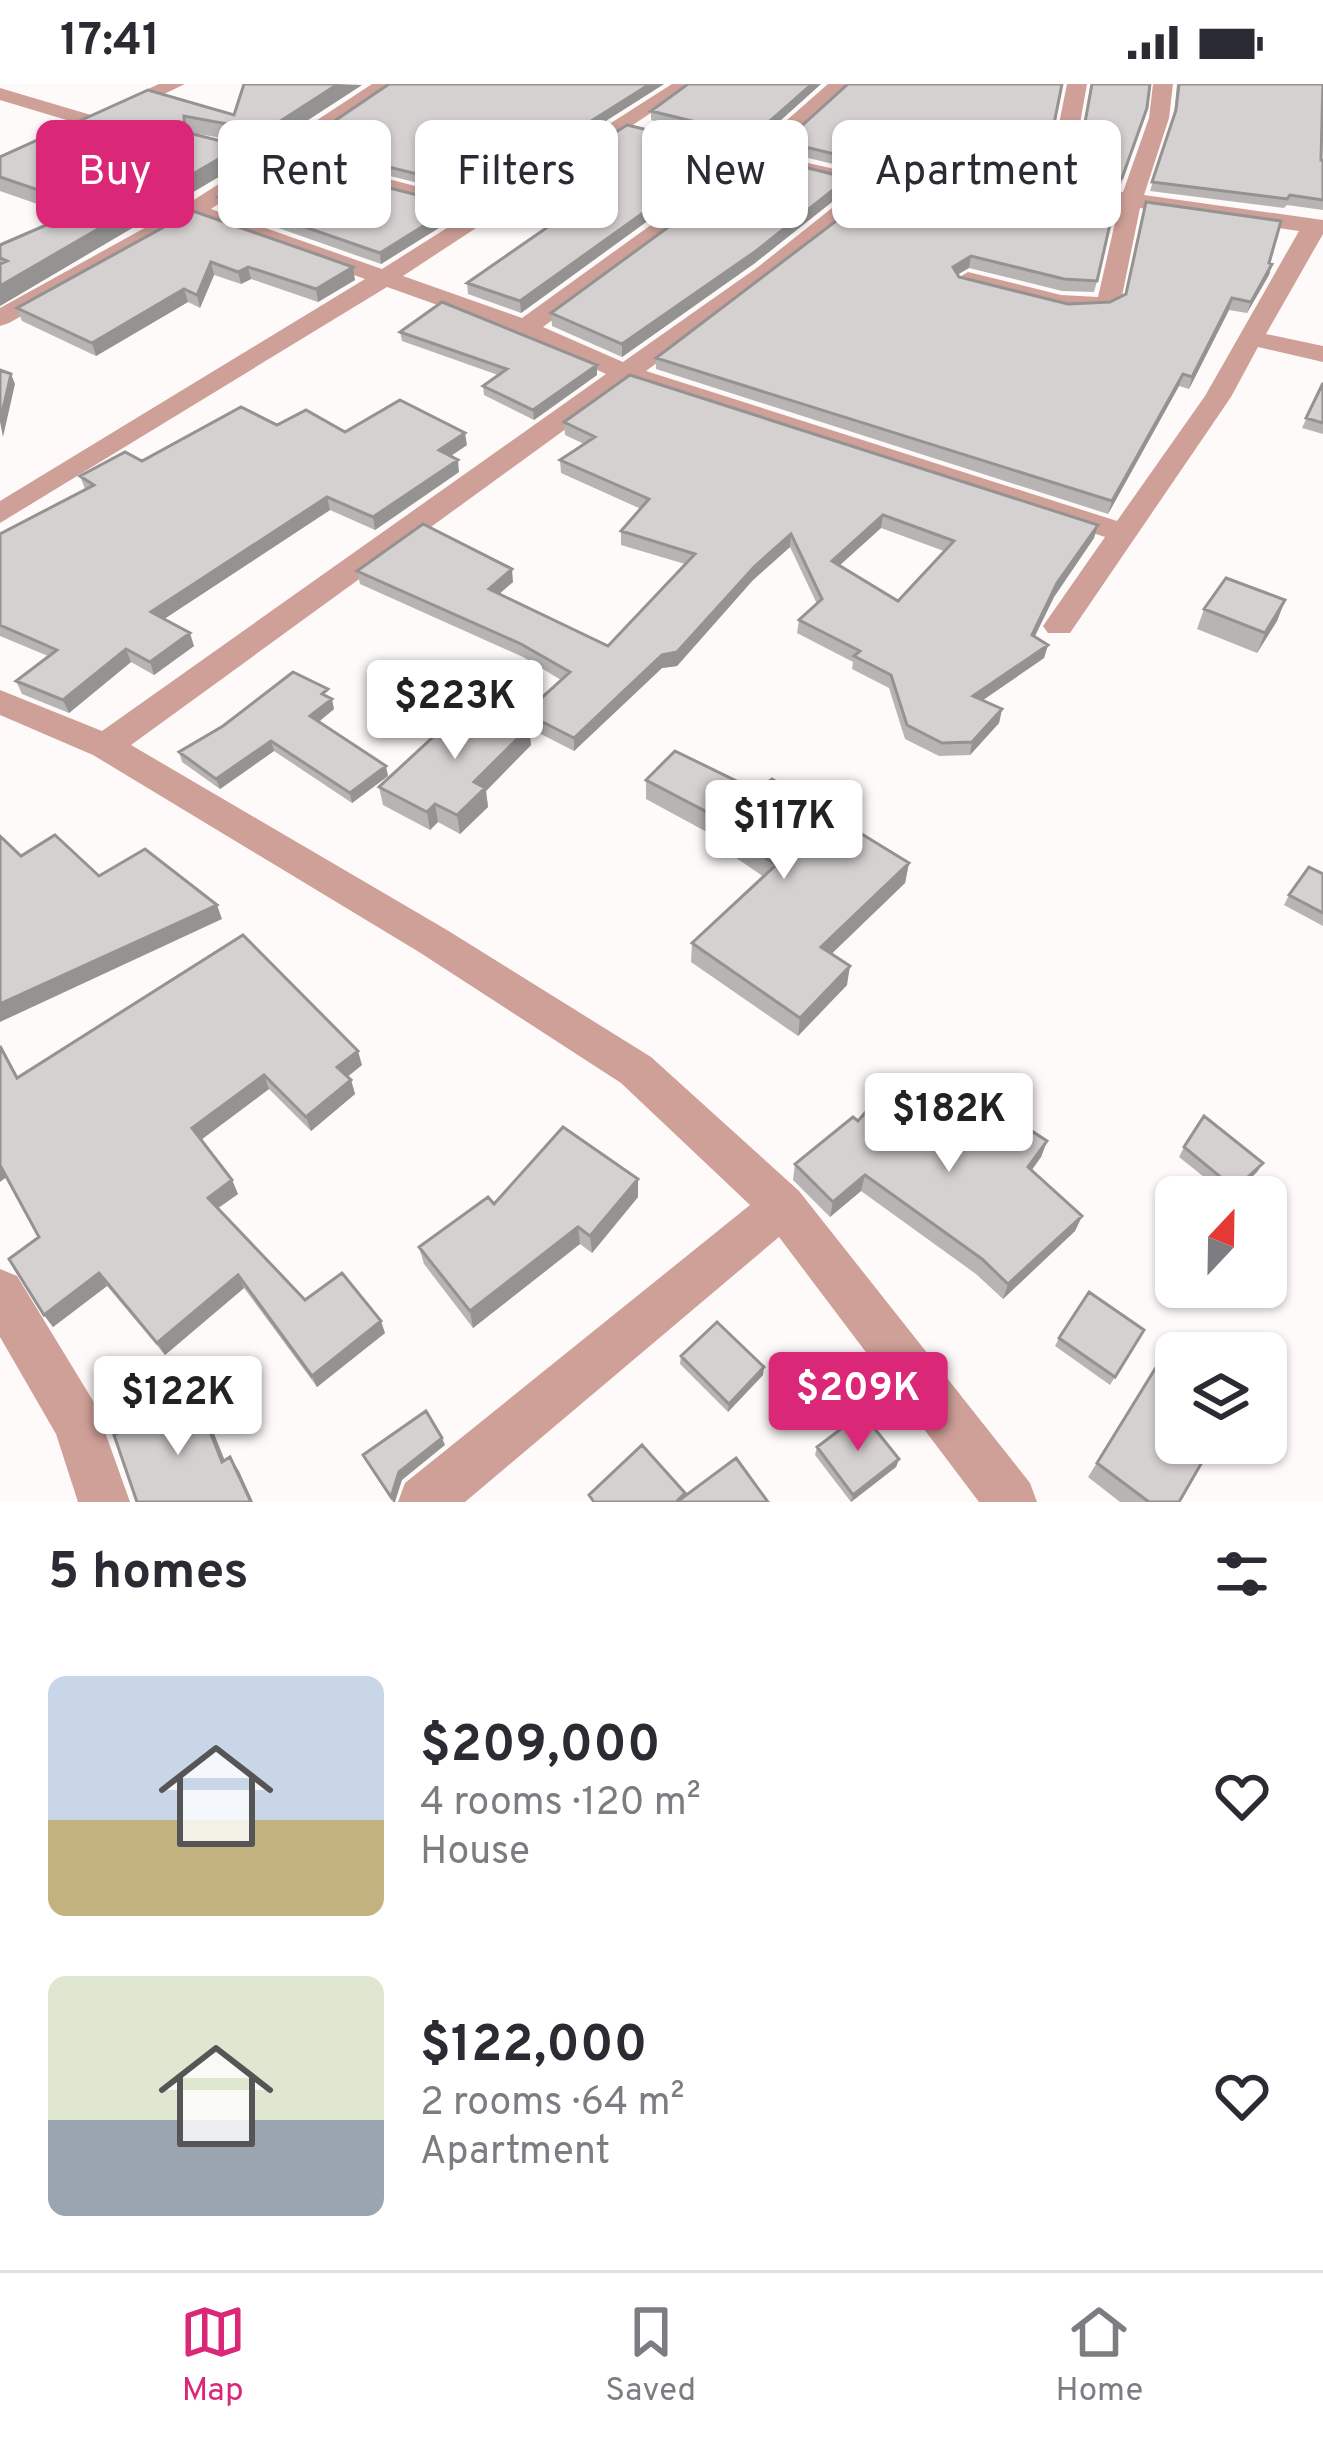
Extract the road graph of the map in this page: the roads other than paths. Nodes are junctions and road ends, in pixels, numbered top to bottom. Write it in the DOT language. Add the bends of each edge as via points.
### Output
graph roads {
  1 [pos="175,84"];
  2 [pos="385,84"];
  3 [pos="686,84"];
  4 [pos="840,84"];
  5 [pos="1077,84"];
  6 [pos="1163,84"];
  7 [pos="0,94"];
  8 [pos="332,120"];
  9 [pos="653,120"];
  10 [pos="800,120"];
  11 [pos="1070,120"];
  12 [pos="218,195"];
  13 [pos="1121,199"];
  14 [pos="1131,200"];
  15 [pos="194,210"];
  16 [pos="832,219"];
  17 [pos="1318,226"];
  18 [pos="162,228"];
  19 [pos="464,228"];
  20 [pos="661,228"];
  21 [pos="386,277"];
  22 [pos="968,278"];
  23 [pos="0,318"];
  24 [pos="525,328"];
  25 [pos="1250,338"];
  26 [pos="1323,354"];
  27 [pos="623,372"];
  28 [pos="0,514"];
  29 [pos="1124,533"];
  30 [pos="1059,626"];
  31 [pos="0,701"];
  32 [pos="105,746"];
  33 [pos="783,1206"];
  34 [pos="0,1292"];
  35 [pos="451,1494"];
  36 [pos="104,1502"];
  37 [pos="1011,1502"];
  1 -- 7 [label="street" via="93,122"];
  2 -- 8 [label="street"];
  3 -- 9 [label="street"];
  4 -- 10 [label="street"];
  5 -- 11 [label="street"];
  6 -- 14 [label="street"];
  12 -- 15 [label="street"];
  13 -- 14 [label="street"];
  14 -- 17 [label="street"];
  14 -- 22 [label="street" via="1114,291 1100,307"];
  15 -- 21 [label="street"];
  16 -- 27 [label="street"];
  17 -- 25 [label="street"];
  18 -- 23 [label="street"];
  19 -- 21 [label="street"];
  20 -- 24 [label="street"];
  21 -- 24 [label="street"];
  21 -- 28 [label="street"];
  24 -- 27 [label="street"];
  25 -- 26 [label="street"];
  25 -- 29 [label="street"];
  27 -- 29 [label="street"];
  27 -- 32 [label="street"];
  29 -- 30 [label="street"];
  31 -- 32 [label="street"];
  32 -- 33 [label="street" via="636,1070"];
  33 -- 35 [label="street"];
  33 -- 37 [label="street"];
  34 -- 36 [label="street" via="77,1422"];
}
